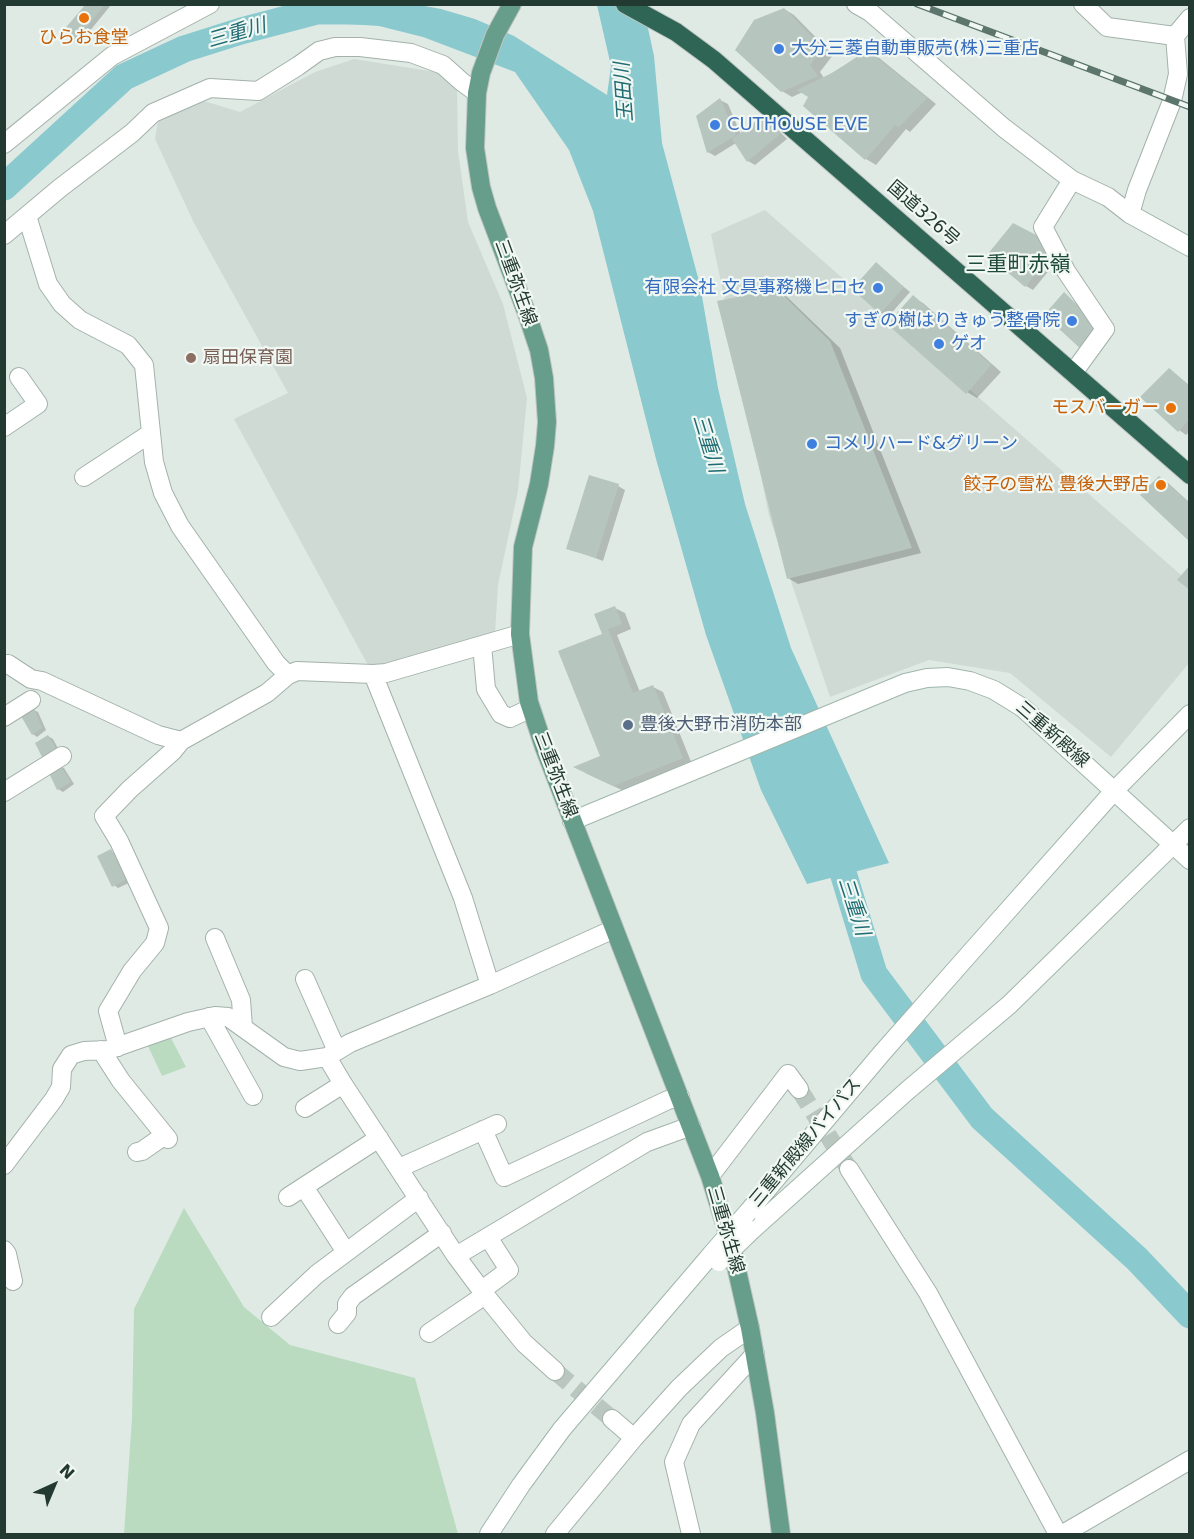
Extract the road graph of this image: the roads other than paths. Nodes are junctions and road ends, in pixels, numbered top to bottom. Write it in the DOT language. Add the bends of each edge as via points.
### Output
graph roads {
  1 [pos="210,4"];
  2 [pos="625,4"];
  3 [pos="856,4"];
  4 [pos="1083,4"];
  5 [pos="508,10"];
  6 [pos="1190,18"];
  7 [pos="1174,36"];
  8 [pos="478,90"];
  9 [pos="4,144"];
  10 [pos="1072,180"];
  11 [pos="1130,214"];
  12 [pos="27,216"];
  13 [pos="4,235"];
  14 [pos="1190,248"];
  15 [pos="1073,373"];
  16 [pos="18,377"];
  17 [pos="4,427"];
  18 [pos="151,433"];
  19 [pos="1190,475"];
  20 [pos="84,477"];
  21 [pos="520,634"];
  22 [pos="482,645"];
  23 [pos="4,664"];
  24 [pos="373,674"];
  25 [pos="288,675"];
  26 [pos="31,700"];
  27 [pos="531,708"];
  28 [pos="1190,714"];
  29 [pos="4,717"];
  30 [pos="180,741"];
  31 [pos="63,756"];
  32 [pos="1114,791"];
  33 [pos="4,792"];
  34 [pos="573,821"];
  35 [pos="1190,828"];
  36 [pos="1173,845"];
  37 [pos="1190,860"];
  38 [pos="615,929"];
  39 [pos="215,938"];
  40 [pos="305,978"];
  41 [pos="490,985"];
  42 [pos="209,1017"];
  43 [pos="243,1027"];
  44 [pos="110,1048"];
  45 [pos="332,1054"];
  46 [pos="343,1084"];
  47 [pos="799,1089"];
  48 [pos="253,1096"];
  49 [pos="680,1097"];
  50 [pos="305,1108"];
  51 [pos="691,1126"];
  52 [pos="379,1138"];
  53 [pos="137,1152"];
  54 [pos="4,1165"];
  55 [pos="399,1168"];
  56 [pos="849,1169"];
  57 [pos="710,1176"];
  58 [pos="304,1187"];
  59 [pos="288,1197"];
  60 [pos="419,1198"];
  61 [pos="750,1221"];
  62 [pos="442,1233"];
  63 [pos="488,1237"];
  64 [pos="4,1250"];
  65 [pos="346,1252"];
  66 [pos="456,1256"];
  67 [pos="13,1281"];
  68 [pos="484,1293"];
  69 [pos="271,1317"];
  70 [pos="338,1324"];
  71 [pos="750,1328"];
  72 [pos="429,1333"];
  73 [pos="755,1354"];
  74 [pos="555,1371"];
  75 [pos="612,1419"];
  76 [pos="634,1438"];
  77 [pos="1190,1460"];
  78 [pos="489,1534"];
  79 [pos="555,1534"];
  80 [pos="691,1534"];
  81 [pos="781,1534"];
  82 [pos="1058,1534"];
  83 [pos="1063,1534"];
  1 -- 9 [label="street" via="112,56"];
  2 -- 15 [label="highway, 国道326号" via="692,42 723,67"];
  3 -- 10 [label="street"];
  4 -- 7 [label="street" via="1107,27"];
  5 -- 8 [label="main road, 三重弥生線" via="486,58"];
  6 -- 7 [label="street"];
  7 -- 11 [label="street" via="1178,74 1172,101"];
  8 -- 12 [label="street" via="462,82 443,64 411,53 360,46 319,51 258,91 210,88 153,113"];
  8 -- 21 [label="main road, 三重弥生線" via="475,148 481,187 539,350 546,403 539,484 523,547"];
  10 -- 11 [label="street" via="1108,197"];
  10 -- 15 [label="street" via="1043,227 1066,271 1106,329"];
  11 -- 14 [label="street"];
  12 -- 13 [label="street"];
  12 -- 18 [label="street" via="48,284 62,304 80,320 128,345 144,365"];
  15 -- 19 [label="highway, 国道326号"];
  16 -- 17 [label="street" via="38,404"];
  18 -- 20 [label="street"];
  18 -- 25 [label="street" via="163,494 180,526"];
  21 -- 22 [label="street"];
  21 -- 27 [label="main road, 三重弥生線"];
  22 -- 24 [label="street"];
  22 -- 27 [label="street" via="486,689 501,714 510,718"];
  23 -- 30 [label="street" via="158,735"];
  24 -- 25 [label="street" via="297,671"];
  24 -- 41 [label="street" via="463,898"];
  25 -- 30 [label="street" via="267,693"];
  26 -- 29 [label="street"];
  27 -- 34 [label="main road, 三重弥生線"];
  28 -- 32 [label="street"];
  30 -- 44 [label="street" via="104,816 159,928 155,943 132,971 108,1011"];
  31 -- 33 [label="street"];
  32 -- 34 [label="street, 三重新殿線" via="1023,708 994,690 964,680 935,677 917,680"];
  32 -- 36 [label="street, 三重新殿線"];
  32 -- 61 [label="street, 三重新殿線バイパス" via="882,1053"];
  34 -- 38 [label="main road, 三重弥生線"];
  35 -- 36 [label="street"];
  36 -- 37 [label="street, 三重新殿線"];
  36 -- 61 [label="street, 三重新殿線バイパス" via="1009,1005"];
  38 -- 41 [label="street"];
  38 -- 49 [label="main road, 三重弥生線"];
  39 -- 43 [label="street" via="242,1000"];
  40 -- 45 [label="street"];
  41 -- 45 [label="street"];
  42 -- 43 [label="street" via="228,1017"];
  42 -- 44 [label="street"];
  42 -- 48 [label="street"];
  43 -- 45 [label="street" via="284,1057 300,1061"];
  44 -- 53 [label="street" via="121,1081 166,1137"];
  44 -- 54 [label="street" via="71,1054 62,1069 61,1087 54,1099"];
  45 -- 46 [label="street"];
  46 -- 50 [label="street"];
  46 -- 52 [label="street"];
  47 -- 57 [label="street" via="788,1074"];
  49 -- 51 [label="main road, 三重弥生線"];
  49 -- 55 [label="street" via="504,1177 490,1127"];
  51 -- 57 [label="main road, 三重弥生線"];
  51 -- 63 [label="street" via="647,1142"];
  52 -- 55 [label="street"];
  52 -- 58 [label="street"];
  55 -- 60 [label="street"];
  56 -- 82 [label="street" via="928,1293"];
  57 -- 71 [label="main road, 三重弥生線" via="732,1244"];
  58 -- 59 [label="street"];
  58 -- 65 [label="street"];
  60 -- 62 [label="street"];
  60 -- 65 [label="street"];
  61 -- 78 [label="street, 三重新殿線バイパス, bridge" via="660,1315 562,1429"];
  62 -- 66 [label="street"];
  62 -- 70 [label="street" via="353,1296"];
  63 -- 66 [label="street"];
  63 -- 68 [label="street" via="509,1270"];
  64 -- 67 [label="street"];
  65 -- 69 [label="street"];
  66 -- 68 [label="street"];
  68 -- 72 [label="street"];
  68 -- 74 [label="street" via="524,1343"];
  71 -- 73 [label="main road, 三重弥生線"];
  71 -- 76 [label="street" via="721,1348"];
  73 -- 80 [label="street" via="691,1424 674,1462"];
  73 -- 81 [label="main road, 三重弥生線"];
  75 -- 76 [label="street"];
  76 -- 79 [label="street"];
  77 -- 83 [label="street"];
}
